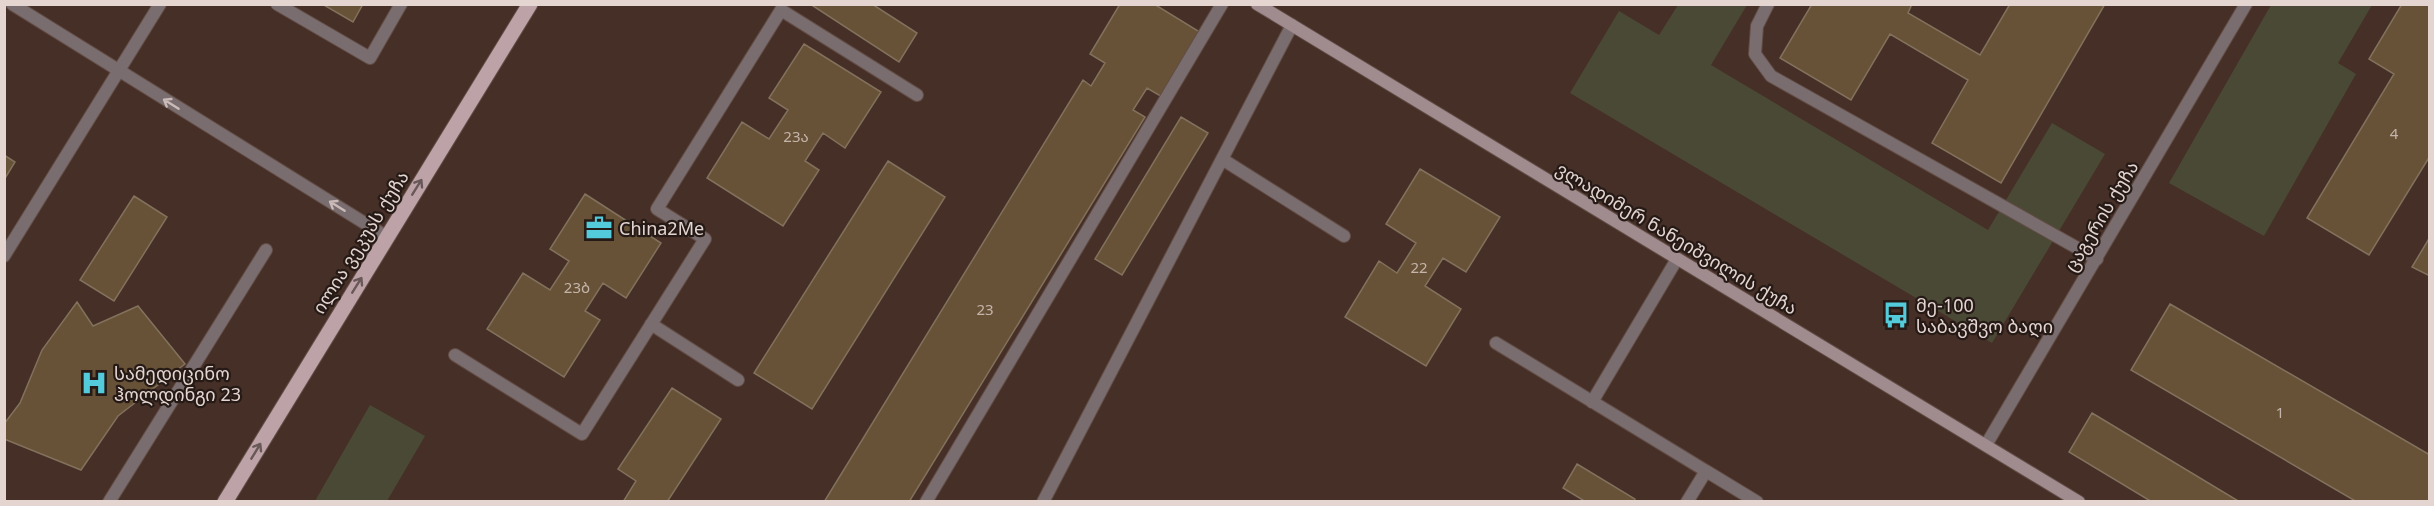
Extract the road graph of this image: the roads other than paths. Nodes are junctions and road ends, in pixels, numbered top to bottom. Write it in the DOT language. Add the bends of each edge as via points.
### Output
graph roads {
  1 [pos="12,4"];
  2 [pos="160,4"];
  3 [pos="277,4"];
  4 [pos="401,4"];
  5 [pos="530,4"];
  6 [pos="1222,4"];
  7 [pos="1257,4"];
  8 [pos="1768,4"];
  9 [pos="2246,4"];
  10 [pos="1292,25"];
  11 [pos="119,71"];
  12 [pos="917,95"];
  13 [pos="1222,159"];
  14 [pos="1344,236"];
  15 [pos="387,237"];
  16 [pos="266,250"];
  17 [pos="4,256"];
  18 [pos="1677,259"];
  19 [pos="2097,259"];
  20 [pos="651,324"];
  21 [pos="1496,343"];
  22 [pos="455,355"];
  23 [pos="738,380"];
  24 [pos="1592,402"];
  25 [pos="1986,445"];
  26 [pos="1706,471"];
  27 [pos="109,501"];
  28 [pos="225,501"];
  29 [pos="926,501"];
  30 [pos="1043,501"];
  31 [pos="1687,501"];
  32 [pos="1757,501"];
  33 [pos="2079,501"];
  1 -- 11 [label="street"];
  2 -- 11 [label="street"];
  3 -- 4 [label="street" via="370,58"];
  15 -- 5 [label="main road, ილია ვეკუას ქუჩა, one-way"];
  6 -- 29 [label="street"];
  7 -- 10 [label="street, ვლადიმერ ნანეიშვილის ქუჩა"];
  8 -- 19 [label="street" via="1757,26 1755,54 1771,76"];
  9 -- 19 [label="street, ცაგერის ქუჩა"];
  10 -- 13 [label="street"];
  10 -- 18 [label="street, ვლადიმერ ნანეიშვილის ქუჩა"];
  15 -- 11 [label="street, one-way"];
  11 -- 17 [label="street"];
  12 -- 20 [label="street" via="781,10 657,209 705,239"];
  13 -- 14 [label="street"];
  13 -- 30 [label="street"];
  28 -- 15 [label="main road, ილია ვეკუას ქუჩა, one-way"];
  16 -- 27 [label="street"];
  18 -- 24 [label="street"];
  18 -- 25 [label="street, ვლადიმერ ნანეიშვილის ქუჩა"];
  19 -- 25 [label="street, ცაგერის ქუჩა"];
  20 -- 22 [label="street" via="582,434"];
  20 -- 23 [label="street"];
  21 -- 24 [label="street"];
  24 -- 26 [label="street"];
  25 -- 33 [label="street, ვლადიმერ ნანეიშვილის ქუჩა"];
  26 -- 31 [label="street"];
  26 -- 32 [label="street"];
}
